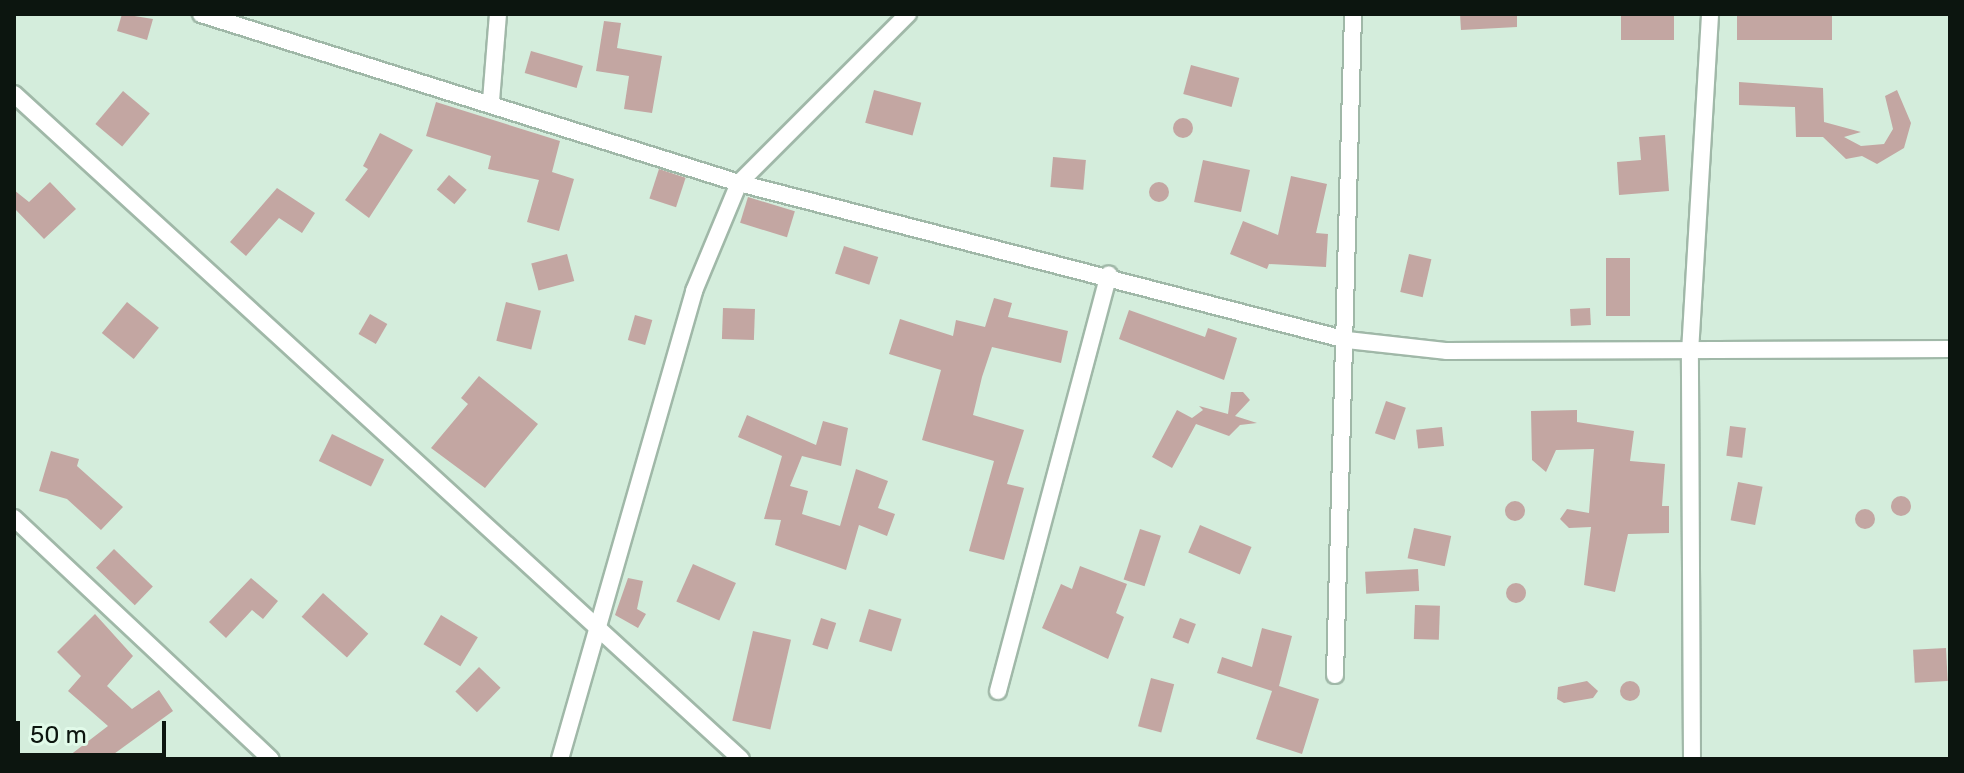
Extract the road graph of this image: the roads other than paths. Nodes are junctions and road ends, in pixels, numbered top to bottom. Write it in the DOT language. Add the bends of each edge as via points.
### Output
graph roads {
  1 [pos="201,14"];
  2 [pos="498,14"];
  3 [pos="908,14"];
  4 [pos="1353,14"];
  5 [pos="1710,14"];
  6 [pos="14,94"];
  7 [pos="491,101"];
  8 [pos="739,183"];
  9 [pos="1109,275"];
  10 [pos="1347,340"];
  11 [pos="1950,349"];
  12 [pos="1690,352"];
  13 [pos="14,518"];
  14 [pos="595,628"];
  15 [pos="1335,675"];
  16 [pos="998,691"];
  17 [pos="271,759"];
  18 [pos="560,759"];
  19 [pos="741,759"];
  20 [pos="1692,759"];
  1 -- 7 [label="street"];
  2 -- 7 [label="street"];
  3 -- 8 [label="street"];
  4 -- 10 [label="street"];
  5 -- 12 [label="street"];
  6 -- 14 [label="street"];
  7 -- 8 [label="street"];
  8 -- 9 [label="street"];
  8 -- 14 [label="street" via="694,291"];
  9 -- 10 [label="street"];
  9 -- 16 [label="street"];
  10 -- 12 [label="street" via="1447,351"];
  10 -- 15 [label="street"];
  11 -- 12 [label="street"];
  12 -- 20 [label="street"];
  13 -- 17 [label="street"];
  14 -- 18 [label="street"];
  14 -- 19 [label="street"];
}
